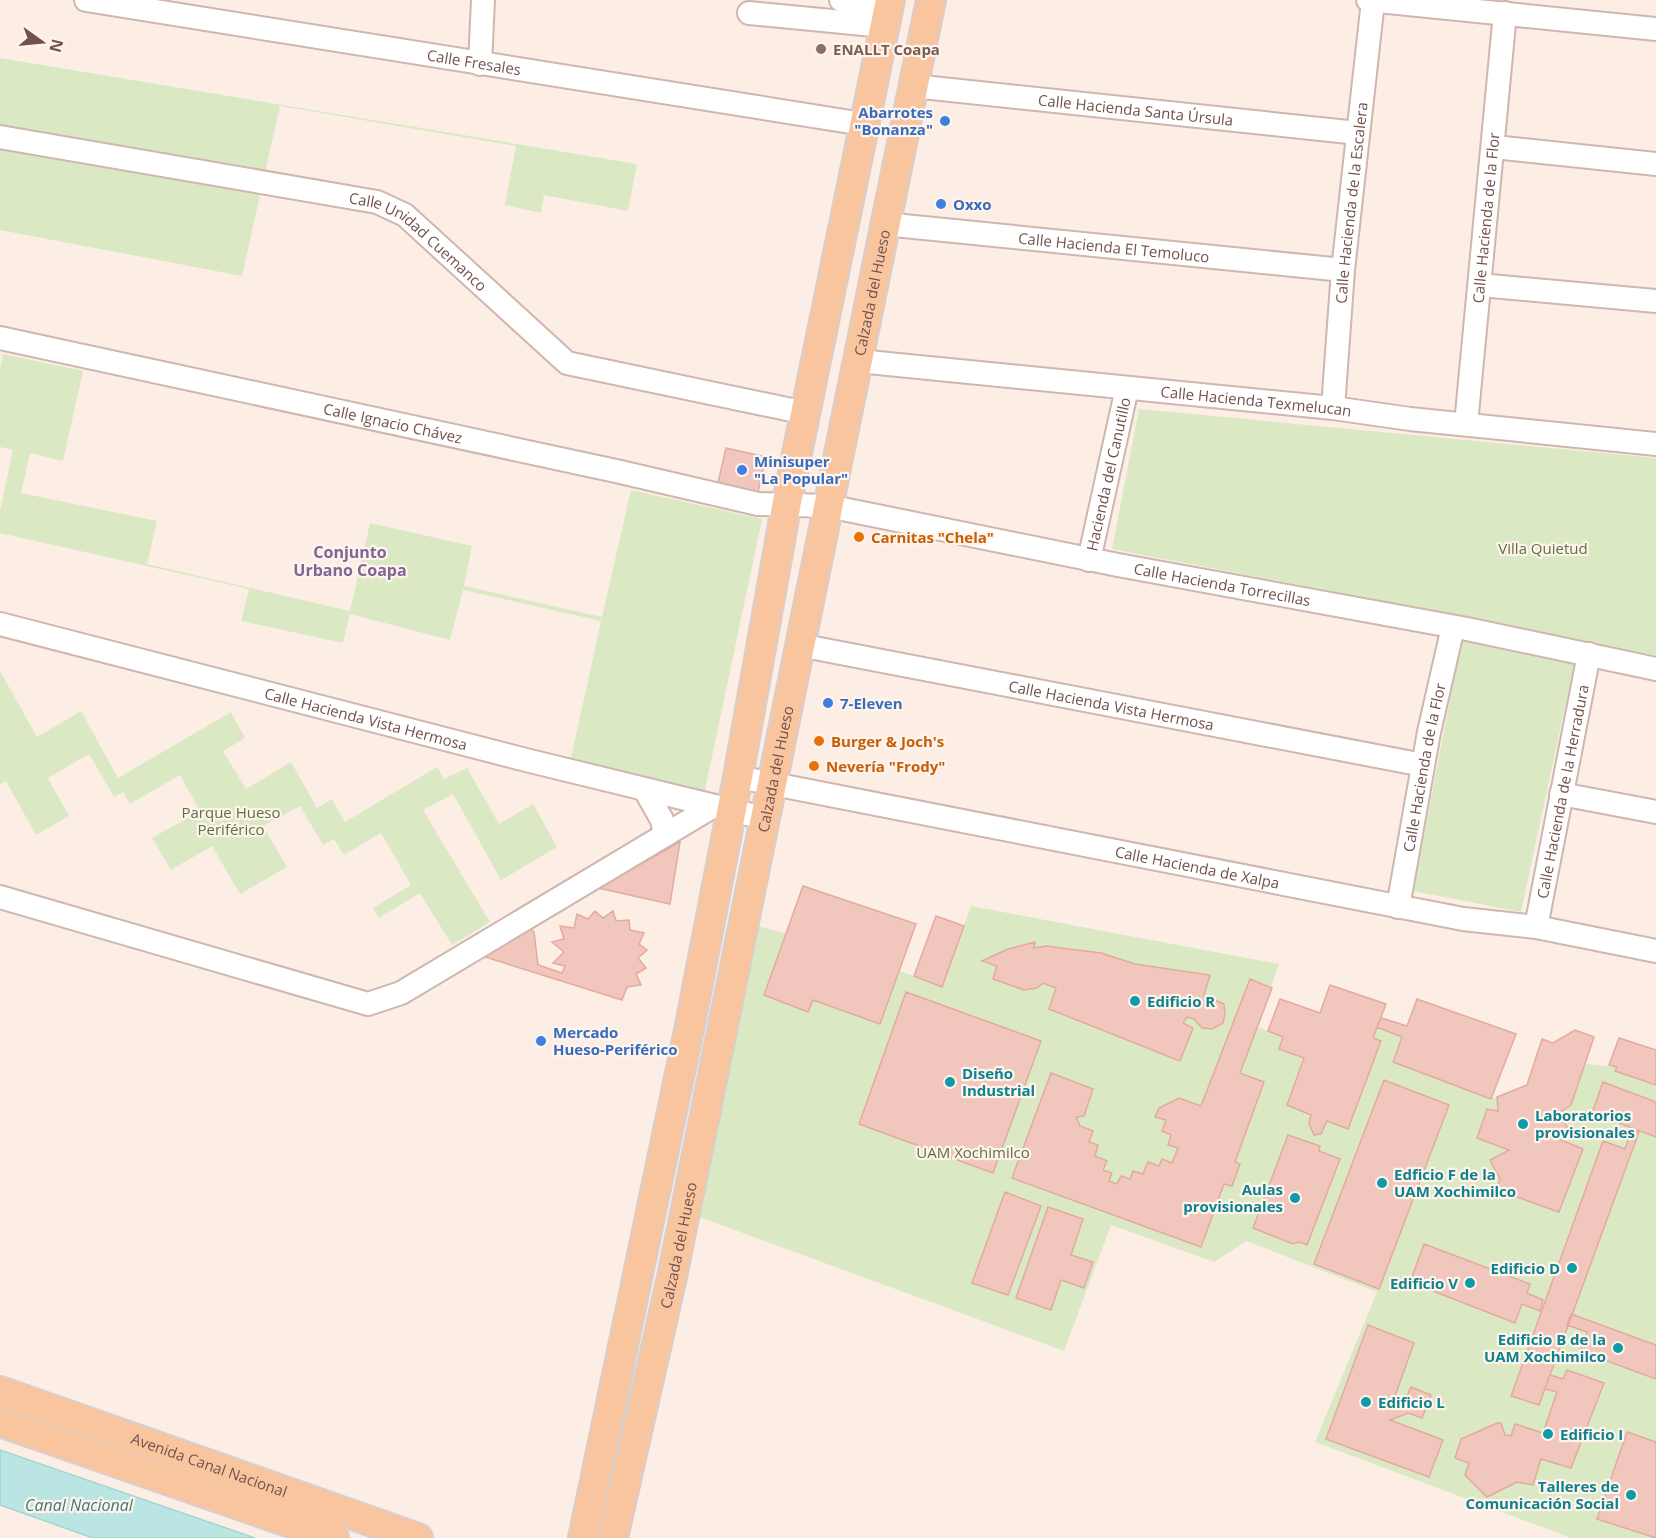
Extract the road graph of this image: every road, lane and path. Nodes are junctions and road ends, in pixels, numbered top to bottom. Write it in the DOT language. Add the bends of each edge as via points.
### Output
graph roads {
  1 [pos="86,0"];
  2 [pos="483,0"];
  3 [pos="841,0"];
  4 [pos="931,0"];
  5 [pos="1368,0"];
  6 [pos="1373,1"];
  7 [pos="888,10"];
  8 [pos="749,13"];
  9 [pos="1505,13"];
  10 [pos="1656,29"];
  11 [pos="480,64"];
  12 [pos="913,86"];
  13 [pos="863,124"];
  14 [pos="1358,133"];
  15 [pos="0,137"];
  16 [pos="1494,147"];
  17 [pos="1656,164"];
  18 [pos="884,224"];
  19 [pos="1343,270"];
  20 [pos="1480,285"];
  21 [pos="1656,301"];
  22 [pos="0,338"];
  23 [pos="858,361"];
  24 [pos="1127,388"];
  25 [pos="1333,408"];
  26 [pos="806,413"];
  27 [pos="1466,424"];
  28 [pos="1656,444"];
  29 [pos="787,504"];
  30 [pos="828,506"];
  31 [pos="1089,560"];
  32 [pos="0,624"];
  33 [pos="1453,627"];
  34 [pos="799,645"];
  35 [pos="1589,654"];
  36 [pos="1656,669"];
  37 [pos="1423,765"];
  38 [pos="738,777"];
  39 [pos="771,784"];
  40 [pos="645,790"];
  41 [pos="1561,794"];
  42 [pos="722,809"];
  43 [pos="1656,812"];
  44 [pos="764,818"];
  45 [pos="665,835"];
  46 [pos="0,897"];
  47 [pos="1398,907"];
  48 [pos="1536,927"];
  49 [pos="1656,951"];
  50 [pos="0,1391"];
  51 [pos="0,1422"];
  52 [pos="334,1538"];
  53 [pos="418,1538"];
  54 [pos="583,1538"];
  55 [pos="613,1538"];
  1 -- 11 [label="street, Calle Fresales"];
  2 -- 11 [label="street"];
  3 -- 7 [label="street"];
  4 -- 12 [label="main road, Calzada del Hueso"];
  5 -- 6 [label="street"];
  6 -- 9 [label="street"];
  6 -- 14 [label="street, Calle Hacienda de la Escalera"];
  7 -- 8 [label="street"];
  7 -- 13 [label="main road"];
  9 -- 10 [label="street"];
  9 -- 16 [label="street, Calle Hacienda de la Flor"];
  11 -- 13 [label="street, Calle Fresales"];
  12 -- 14 [label="street, Calle Hacienda Santa Úrsula"];
  12 -- 18 [label="main road, Calzada del Hueso"];
  13 -- 26 [label="main road"];
  14 -- 19 [label="street, Calle Hacienda de la Escalera"];
  15 -- 26 [label="street, Calle Unidad Cuemanco" via="377,202 405,215 567,363"];
  16 -- 17 [label="street"];
  16 -- 20 [label="street, Calle Hacienda de la Flor"];
  18 -- 19 [label="street, Calle Hacienda El Temoluco"];
  18 -- 23 [label="main road, Calzada del Hueso"];
  19 -- 25 [label="street, Calle Hacienda de la Escalera"];
  20 -- 21 [label="street"];
  20 -- 27 [label="street, Calle Hacienda de la Flor"];
  22 -- 29 [label="street, Calle Ignacio Chávez" via="758,504"];
  23 -- 24 [label="street, Calle Hacienda Texmelucan"];
  23 -- 30 [label="main road, Calzada del Hueso"];
  24 -- 25 [label="street, Calle Hacienda Texmelucan"];
  24 -- 31 [label="street, Hacienda del Canutillo"];
  25 -- 27 [label="street, Calle Hacienda Texmelucan"];
  26 -- 29 [label="main road"];
  27 -- 28 [label="street, Calle Hacienda Texmelucan"];
  29 -- 30 [label="street, Calle Hacienda Torrecillas"];
  29 -- 38 [label="main road"];
  30 -- 31 [label="street, Calle Hacienda Torrecillas"];
  30 -- 34 [label="main road, Calzada del Hueso"];
  31 -- 33 [label="street, Calle Hacienda Torrecillas"];
  32 -- 40 [label="street, Calle Hacienda Vista Hermosa"];
  33 -- 35 [label="street, Calle Hacienda Torrecillas"];
  33 -- 37 [label="street, Calle Hacienda de la Flor"];
  34 -- 37 [label="street, Calle Hacienda Vista Hermosa"];
  34 -- 39 [label="main road, Calzada del Hueso"];
  35 -- 36 [label="street, Calle Hacienda Torrecillas"];
  35 -- 41 [label="street, Calle Hacienda de la Herradura"];
  37 -- 47 [label="street, Calle Hacienda de la Flor"];
  38 -- 39 [label="street, Calle Hacienda de Xalpa"];
  38 -- 42 [label="main road"];
  39 -- 44 [label="main road, Calzada del Hueso"];
  39 -- 47 [label="street, Calle Hacienda de Xalpa"];
  40 -- 42 [label="street, Calle Hacienda Vista Hermosa"];
  40 -- 45 [label="street" via="662,820"];
  41 -- 43 [label="street"];
  41 -- 48 [label="street, Calle Hacienda de la Herradura"];
  42 -- 44 [label="street, Calle Hacienda Vista Hermosa"];
  42 -- 45 [label="street"];
  42 -- 54 [label="main road"];
  44 -- 55 [label="main road, Calzada del Hueso" via="672,1276"];
  45 -- 46 [label="street" via="401,993 368,1004"];
  47 -- 48 [label="street, Calle Hacienda de Xalpa"];
  48 -- 49 [label="street, Calle Hacienda de Xalpa"];
  50 -- 53 [label="main road, Avenida Canal Nacional"];
  51 -- 52 [label="main road, Avenida Canal Nacional"];
}
